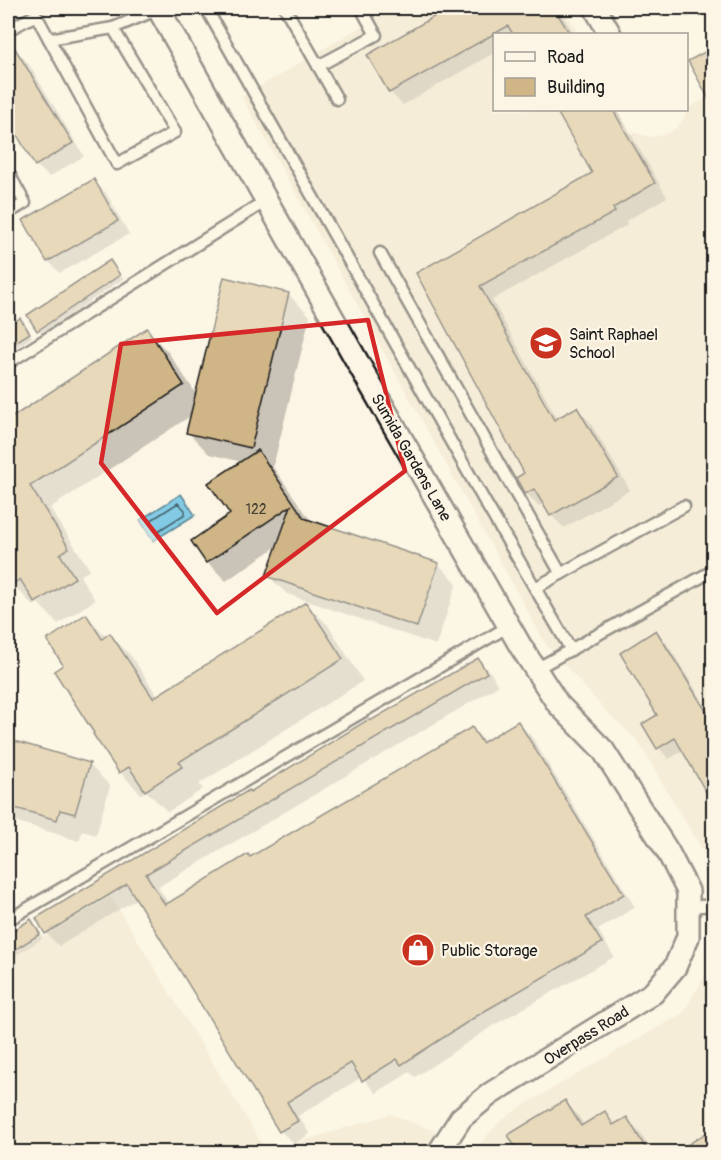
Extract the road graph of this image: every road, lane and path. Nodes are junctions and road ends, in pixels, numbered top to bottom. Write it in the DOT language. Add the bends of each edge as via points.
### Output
graph roads {
  1 [pos="159,8"];
  2 [pos="206,8"];
  3 [pos="285,8"];
  4 [pos="361,8"];
  5 [pos="595,8"];
  6 [pos="34,11"];
  7 [pos="113,28"];
  8 [pos="8,30"];
  9 [pos="609,33"];
  10 [pos="49,39"];
  11 [pos="318,66"];
  12 [pos="337,99"];
  13 [pos="8,172"];
  14 [pos="266,201"];
  15 [pos="8,213"];
  16 [pos="380,254"];
  17 [pos="8,363"];
  18 [pos="684,506"];
  19 [pos="714,570"];
  20 [pos="561,574"];
  21 [pos="535,588"];
  22 [pos="509,626"];
  23 [pos="571,650"];
  24 [pos="536,669"];
  25 [pos="688,899"];
  26 [pos="714,904"];
  27 [pos="8,920"];
  28 [pos="439,1152"];
  1 -- 7 [label="lane"];
  1 -- 14 [label="street, Sumida Gardens Lane"];
  2 -- 21 [label="lane"];
  3 -- 11 [label="lane"];
  4 -- 11 [label="lane" via="376,34"];
  5 -- 9 [label="street"];
  6 -- 8 [label="lane"];
  6 -- 10 [label="lane"];
  7 -- 10 [label="lane"];
  7 -- 10 [label="lane" via="175,132 117,164"];
  11 -- 12 [label="lane"];
  13 -- 15 [label="lane" via="26,203"];
  14 -- 17 [label="lane"];
  14 -- 22 [label="street, Sumida Gardens Lane"];
  16 -- 20 [label="lane"];
  18 -- 20 [label="lane"];
  19 -- 23 [label="lane"];
  20 -- 21 [label="lane"];
  21 -- 23 [label="lane"];
  22 -- 24 [label="street, Sumida Gardens Lane"];
  22 -- 27 [label="lane"];
  23 -- 24 [label="lane"];
  24 -- 25 [label="street, Sumida Gardens Lane" via="558,704 603,750 668,852"];
  25 -- 26 [label="lane"];
  25 -- 28 [label="street, Overpass Road" via="688,937 675,967 653,993 490,1094 461,1118"];
}
